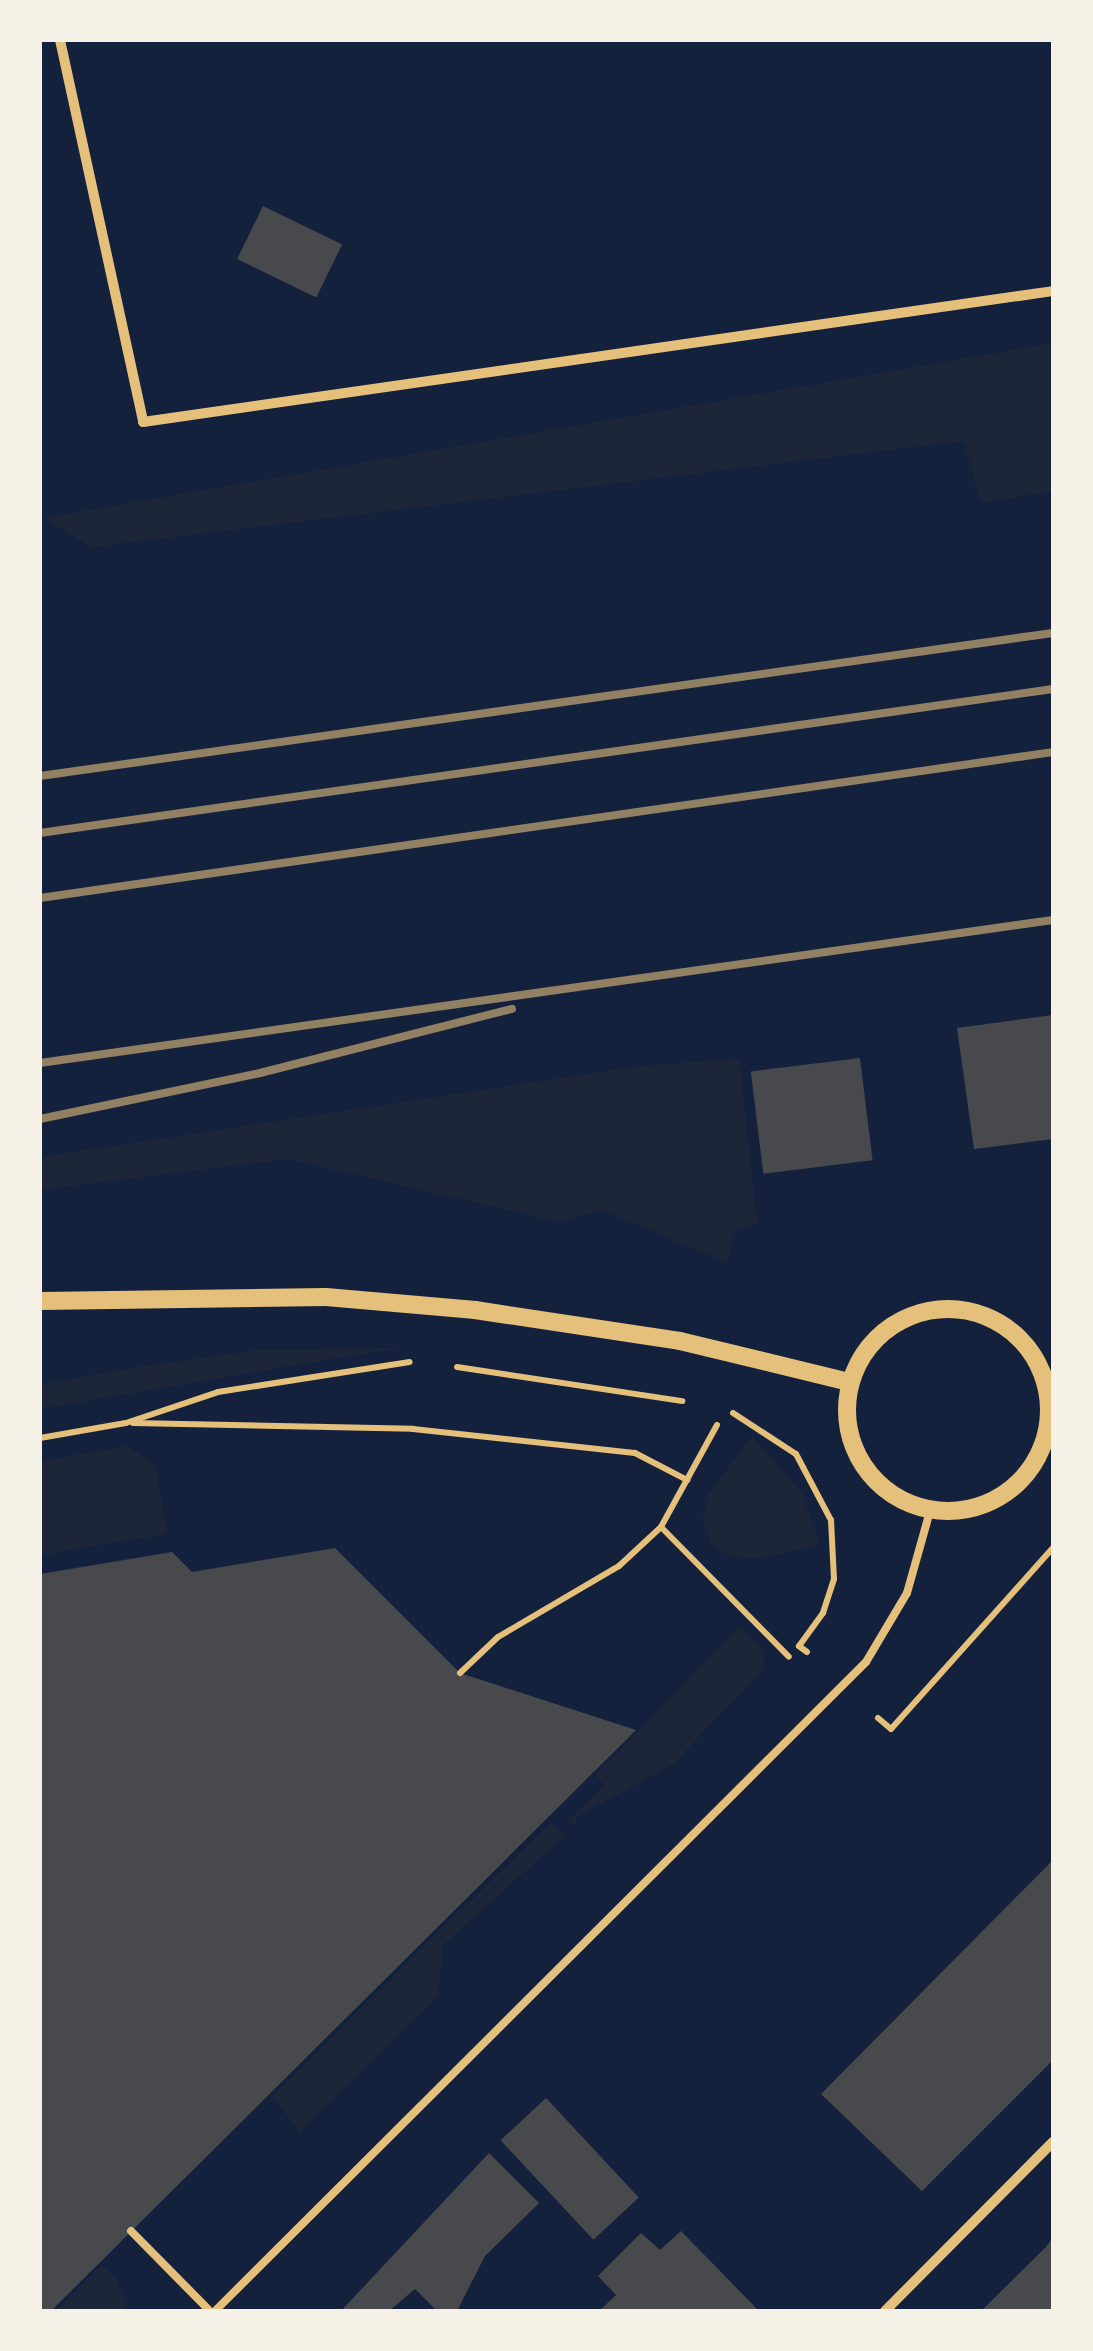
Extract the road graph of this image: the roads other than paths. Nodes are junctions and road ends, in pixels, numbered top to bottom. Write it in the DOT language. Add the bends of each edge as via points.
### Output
graph roads {
  1 [pos="60,40"];
  2 [pos="1053,291"];
  3 [pos="40,1300"];
  4 [pos="1049,1376"];
  5 [pos="850,1382"];
  6 [pos="930,1512"];
  7 [pos="1053,2142"];
  8 [pos="131,2231"];
  9 [pos="212,2311"];
  10 [pos="885,2311"];
  1 -- 2 [label="street" via="143,422"];
  3 -- 5 [label="street" via="326,1298 475,1310 661,1337"];
  4 -- 5 [label="street" via="999,1320 963,1309 926,1310 892,1324 866,1348"];
  4 -- 6 [label="street" via="1048,1428 1026,1476 982,1505"];
  5 -- 6 [label="street" via="846,1416 872,1478 898,1500"];
  6 -- 9 [label="lane" via="907,1593 866,1662"];
  7 -- 10 [label="street"];
  8 -- 9 [label="lane"];
}
